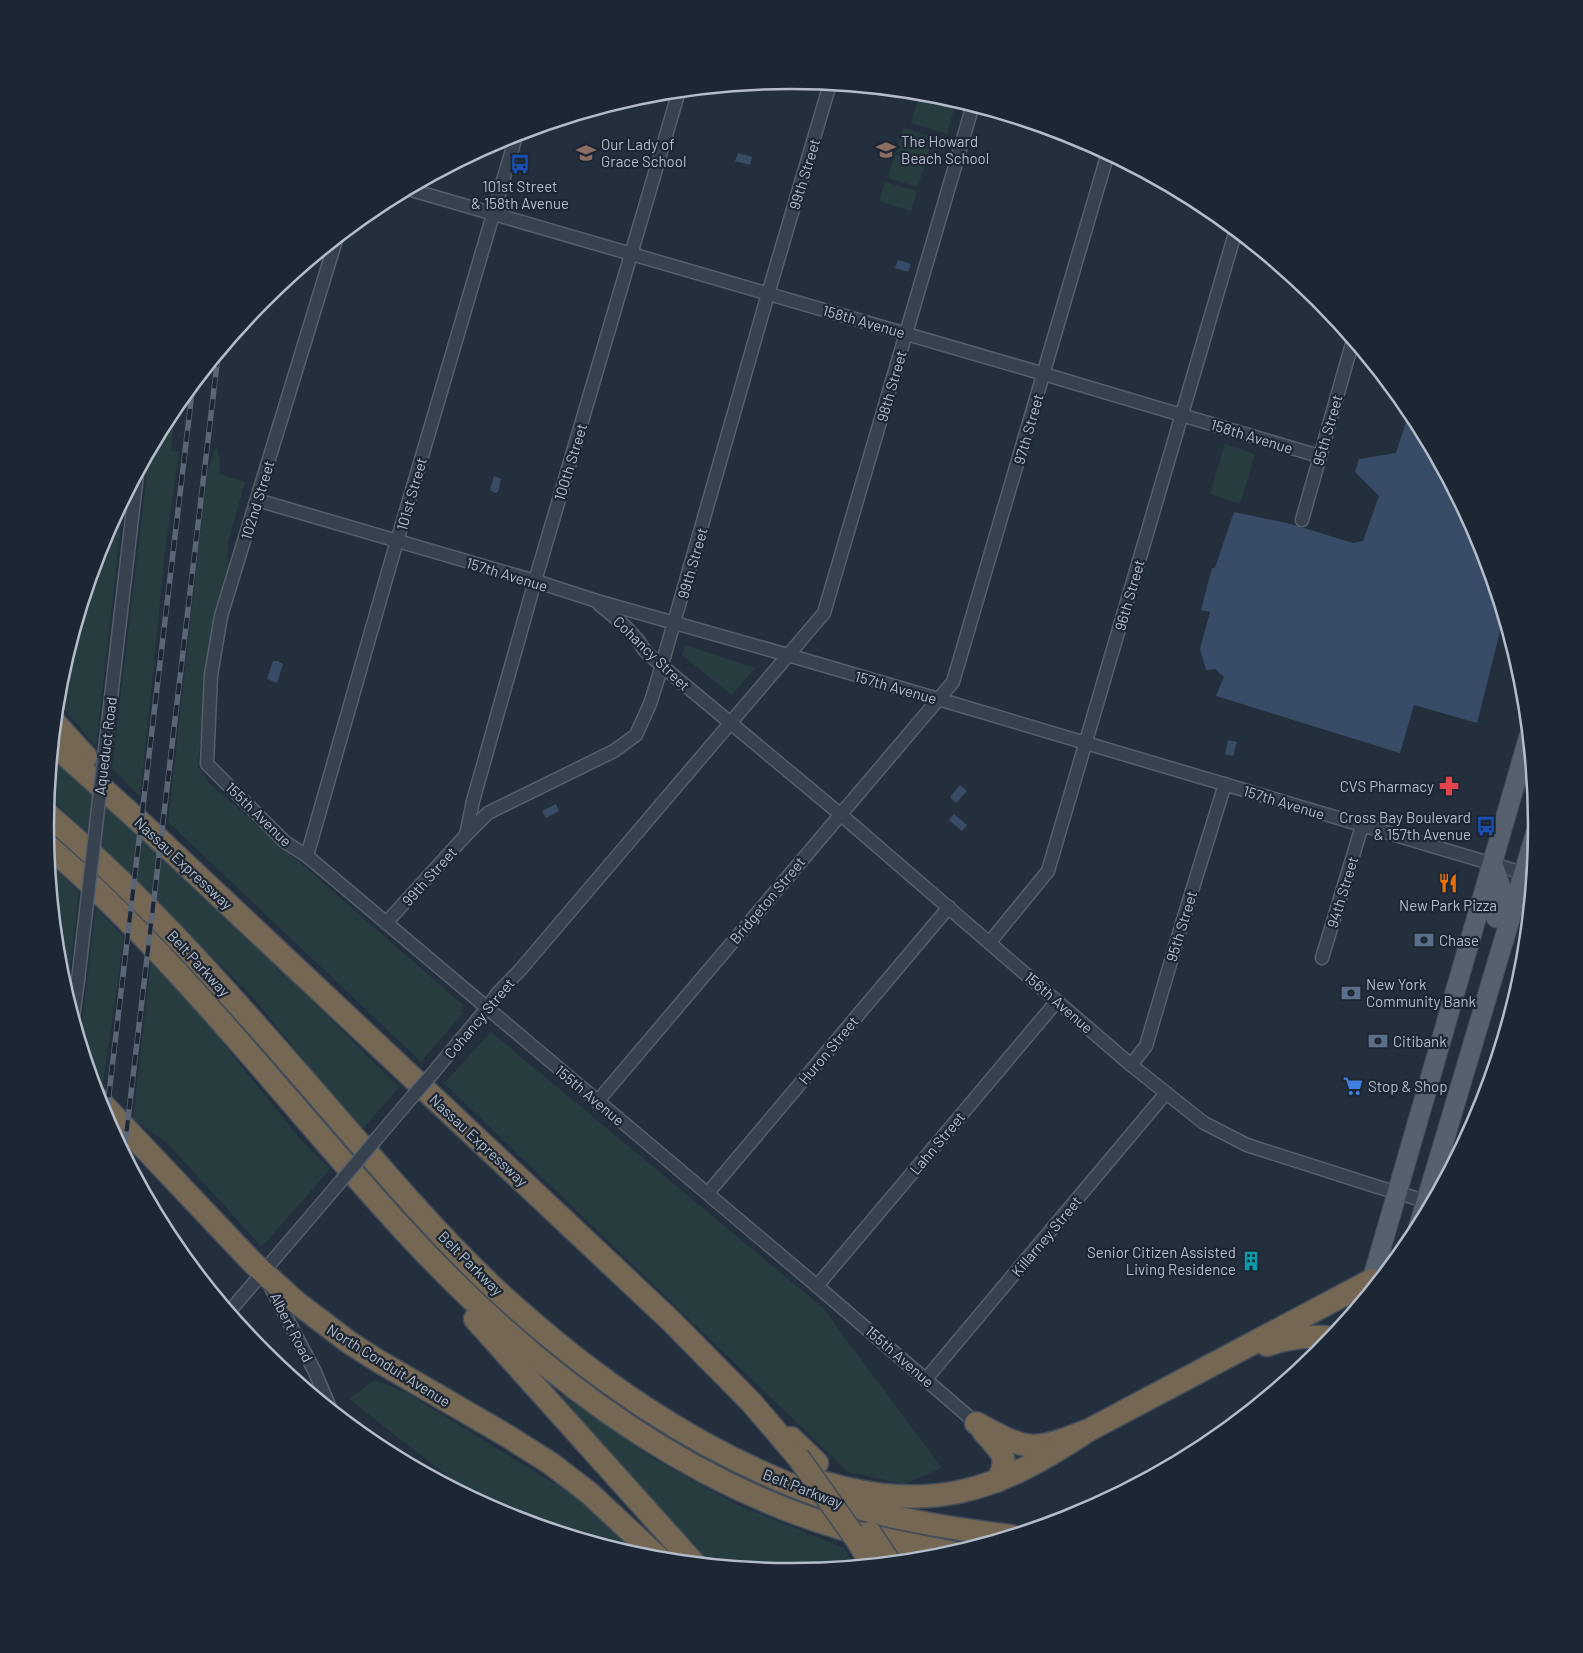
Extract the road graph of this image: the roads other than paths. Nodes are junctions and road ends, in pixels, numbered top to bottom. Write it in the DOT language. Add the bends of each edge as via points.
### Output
graph roads {
  1 [pos="828,90"];
  2 [pos="678,98"];
  3 [pos="971,111"];
  4 [pos="514,143"];
  5 [pos="1106,160"];
  6 [pos="417,192"];
  7 [pos="493,214"];
  8 [pos="1234,236"];
  9 [pos="334,248"];
  10 [pos="632,254"];
  11 [pos="768,294"];
  12 [pos="906,334"];
  13 [pos="1351,346"];
  14 [pos="1044,374"];
  15 [pos="1182,415"];
  16 [pos="1319,456"];
  17 [pos="135,491"];
  18 [pos="257,500"];
  19 [pos="1302,520"];
  20 [pos="397,542"];
  21 [pos="535,582"];
  22 [pos="597,602"];
  23 [pos="674,624"];
  24 [pos="788,655"];
  25 [pos="662,666"];
  26 [pos="938,699"];
  27 [pos="730,724"];
  28 [pos="60,729"];
  29 [pos="1085,742"];
  30 [pos="58,749"];
  31 [pos="1525,750"];
  32 [pos="207,764"];
  33 [pos="1225,784"];
  34 [pos="840,814"];
  35 [pos="54,820"];
  36 [pos="1362,826"];
  37 [pos="149,830"];
  38 [pos="466,835"];
  39 [pos="55,852"];
  40 [pos="307,856"];
  41 [pos="1493,864"];
  42 [pos="1528,875"];
  43 [pos="949,907"];
  44 [pos="386,924"];
  45 [pos="990,942"];
  46 [pos="1322,958"];
  47 [pos="75,1001"];
  48 [pos="1057,1001"];
  49 [pos="487,1008"];
  50 [pos="1469,1055"];
  51 [pos="1132,1065"];
  52 [pos="1166,1093"];
  53 [pos="597,1102"];
  54 [pos="112,1114"];
  55 [pos="1432,1192"];
  56 [pos="708,1193"];
  57 [pos="1398,1193"];
  58 [pos="1426,1201"];
  59 [pos="411,1238"];
  60 [pos="262,1273"];
  61 [pos="1370,1284"];
  62 [pos="817,1286"];
  63 [pos="1366,1290"];
  64 [pos="233,1308"];
  65 [pos="1323,1338"];
  66 [pos="559,1344"];
  67 [pos="1217,1363"];
  68 [pos="926,1379"];
  69 [pos="327,1400"];
  70 [pos="976,1423"];
  71 [pos="1089,1430"];
  72 [pos="807,1460"];
  73 [pos="998,1481"];
  74 [pos="998,1534"];
  75 [pos="651,1550"];
  76 [pos="937,1550"];
  77 [pos="689,1557"];
  78 [pos="887,1558"];
  79 [pos="869,1560"];
  1 -- 11 [label="street, 99th Street"];
  2 -- 10 [label="street, 100th Street"];
  3 -- 12 [label="street, 98th Street"];
  4 -- 7 [label="street, 101st Street"];
  5 -- 14 [label="street, 97th Street"];
  6 -- 7 [label="street, 158th Avenue"];
  7 -- 10 [label="street, 158th Avenue"];
  7 -- 20 [label="street, 101st Street"];
  8 -- 15 [label="street, 96th Street"];
  9 -- 18 [label="street, 102nd Street"];
  10 -- 11 [label="street, 158th Avenue"];
  10 -- 21 [label="street, 100th Street"];
  11 -- 12 [label="street, 158th Avenue"];
  11 -- 23 [label="street, 99th Street"];
  12 -- 14 [label="street, 158th Avenue"];
  12 -- 24 [label="street, 98th Street" via="824,613"];
  13 -- 16 [label="street, 95th Street"];
  14 -- 15 [label="street, 158th Avenue"];
  14 -- 26 [label="street, 97th Street" via="953,682"];
  15 -- 16 [label="street, 158th Avenue"];
  15 -- 29 [label="street, 96th Street"];
  16 -- 19 [label="street, 95th Street"];
  17 -- 47 [label="street, Aqueduct Road, bridge"];
  18 -- 20 [label="street, 157th Avenue"];
  18 -- 32 [label="street, 102nd Street" via="221,616 210,675"];
  20 -- 21 [label="street, 157th Avenue"];
  20 -- 40 [label="street, 101st Street"];
  21 -- 22 [label="street, 157th Avenue"];
  21 -- 38 [label="street, 100th Street"];
  22 -- 23 [label="street, 157th Avenue"];
  22 -- 25 [label="street, Cohancy Street" via="625,626"];
  23 -- 24 [label="street, 157th Avenue"];
  23 -- 25 [label="street, 99th Street"];
  24 -- 26 [label="street, 157th Avenue"];
  24 -- 27 [label="street, Cohancy Street"];
  25 -- 27 [label="street, Cohancy Street"];
  25 -- 38 [label="street, 99th Street" via="636,735 614,751 488,813"];
  26 -- 29 [label="street, 157th Avenue"];
  26 -- 34 [label="street, Bridgeton Street"];
  27 -- 34 [label="street, 156th Avenue"];
  27 -- 49 [label="street, Cohancy Street"];
  28 -- 37 [label="highway"];
  29 -- 33 [label="street, 157th Avenue"];
  29 -- 45 [label="street, 96th Street" via="1048,871"];
  30 -- 37 [label="highway, Nassau Expressway"];
  31 -- 41 [label="main road"];
  32 -- 40 [label="street, 155th Avenue" via="285,842"];
  33 -- 36 [label="street, 157th Avenue"];
  33 -- 51 [label="street, 95th Street" via="1146,1046"];
  34 -- 43 [label="street, 156th Avenue"];
  34 -- 53 [label="street, Bridgeton Street"];
  35 -- 66 [label="highway, Belt Parkway" via="109,868 185,947 432,1225 493,1287"];
  36 -- 41 [label="street, 157th Avenue"];
  36 -- 46 [label="street, 94th Street"];
  37 -- 72 [label="highway, Nassau Expressway" via="670,1320"];
  38 -- 44 [label="street, 99th Street"];
  39 -- 59 [label="highway, Belt Parkway" via="187,984"];
  40 -- 44 [label="street, 155th Avenue"];
  41 -- 42 [label="street, 157th Avenue"];
  41 -- 50 [label="main road" via="1503,894 1462,1038"];
  41 -- 57 [label="main road"];
  42 -- 50 [label="main road"];
  43 -- 45 [label="street, 156th Avenue"];
  43 -- 56 [label="street, Huron Street"];
  44 -- 49 [label="street, 155th Avenue"];
  45 -- 48 [label="street, 156th Avenue"];
  48 -- 51 [label="street, 156th Avenue"];
  48 -- 62 [label="street, Lahn Street"];
  49 -- 53 [label="street, 155th Avenue"];
  49 -- 60 [label="street, Cohancy Street, bridge"];
  50 -- 55 [label="main road"];
  51 -- 52 [label="street, 156th Avenue"];
  52 -- 57 [label="street, 156th Avenue" via="1204,1123 1240,1142"];
  52 -- 68 [label="street, Killarney Street"];
  53 -- 56 [label="street, 155th Avenue"];
  54 -- 60 [label="highway, North Conduit Avenue"];
  56 -- 62 [label="street, 155th Avenue"];
  57 -- 58 [label="street, 156th Avenue"];
  57 -- 61 [label="main road"];
  59 -- 76 [label="highway, Belt Parkway" via="536,1357 604,1410 664,1449 727,1483 813,1519 867,1535"];
  59 -- 77 [label="highway" via="480,1325"];
  60 -- 64 [label="street, Cohancy Street"];
  60 -- 69 [label="street, Albert Road"];
  60 -- 75 [label="highway, North Conduit Avenue" via="358,1348 550,1463 588,1492"];
  62 -- 68 [label="street, 155th Avenue"];
  63 -- 67 [label="highway" via="1258,1339"];
  65 -- 67 [label="highway" via="1282,1340"];
  66 -- 73 [label="highway" via="709,1433 760,1458 823,1482 862,1492 922,1497 963,1492"];
  66 -- 74 [label="highway, Belt Parkway" via="661,1419 774,1478 872,1512"];
  67 -- 71 [label="highway"];
  68 -- 70 [label="street, 155th Avenue"];
  70 -- 71 [label="highway" via="1030,1447 1051,1444"];
  70 -- 73 [label="highway" via="1004,1456 1004,1470"];
  71 -- 73 [label="highway" via="1060,1450"];
  72 -- 78 [label="highway, bridge" via="852,1506"];
  72 -- 79 [label="highway, Nassau Expressway, bridge"];
}
